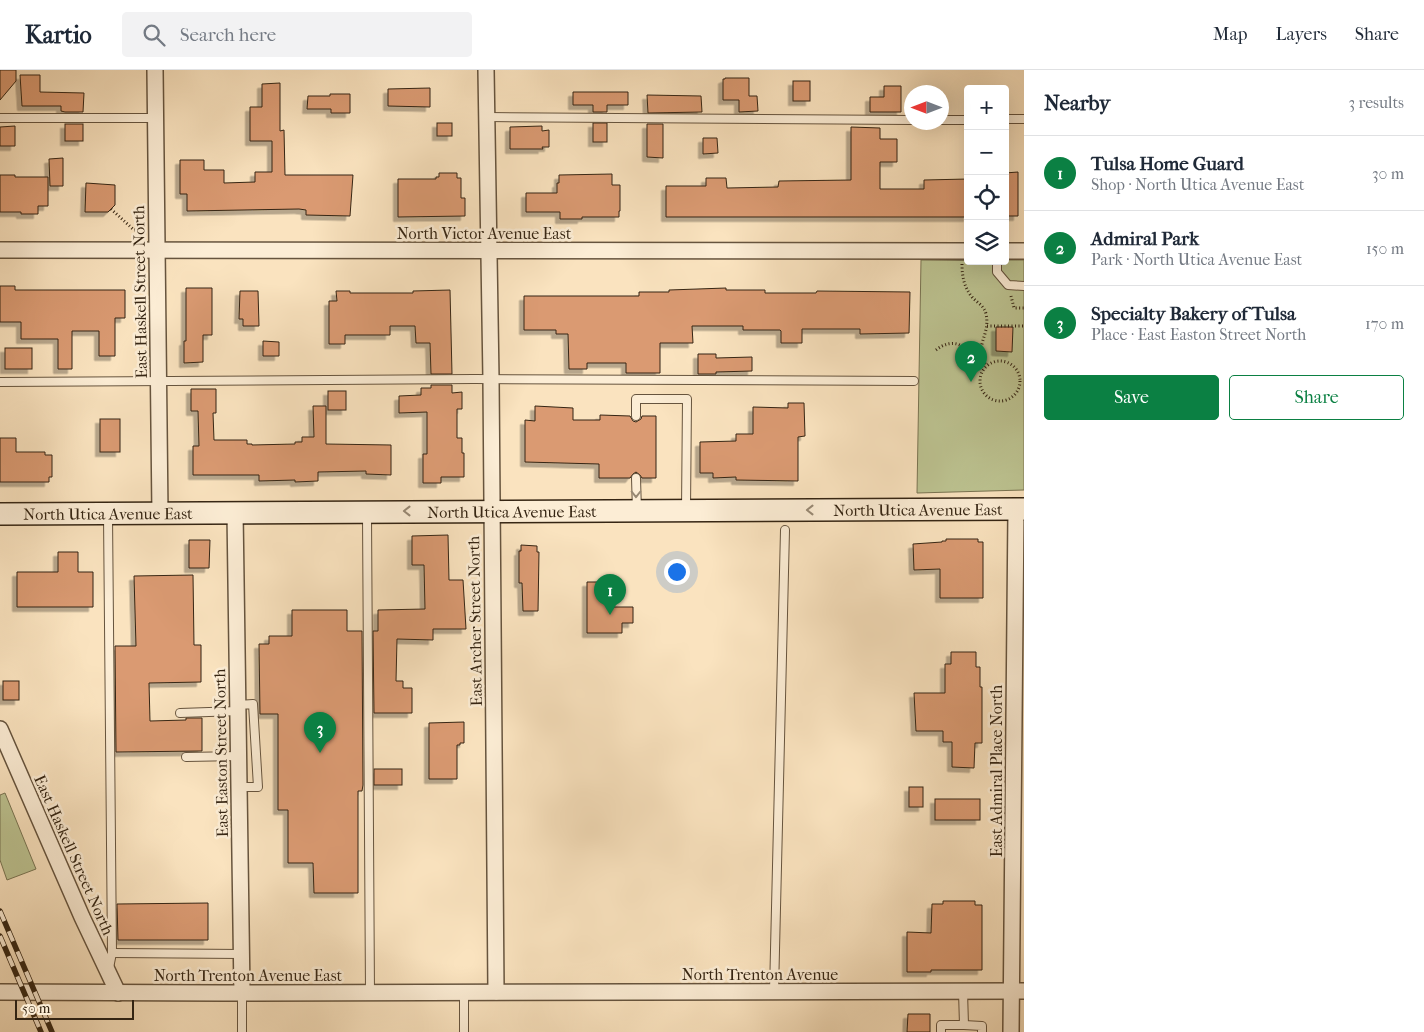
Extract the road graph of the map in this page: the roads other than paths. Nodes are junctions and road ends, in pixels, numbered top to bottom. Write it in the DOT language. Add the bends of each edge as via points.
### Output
graph roads {
  1 [pos="155,70"];
  2 [pos="486,70"];
  3 [pos="487,117"];
  4 [pos="0,118"];
  5 [pos="155,118"];
  6 [pos="1009,119"];
  7 [pos="1024,119"];
  8 [pos="904,120"];
  9 [pos="949,120"];
  10 [pos="964,120"];
  11 [pos="0,250"];
  12 [pos="158,250"];
  13 [pos="489,250"];
  14 [pos="964,251"];
  15 [pos="1009,251"];
  16 [pos="1024,251"];
  17 [pos="997,265"];
  18 [pos="1024,286"];
  19 [pos="491,379"];
  20 [pos="158,381"];
  21 [pos="914,381"];
  22 [pos="0,382"];
  23 [pos="636,416"];
  24 [pos="636,478"];
  25 [pos="636,510"];
  26 [pos="686,510"];
  27 [pos="1020,510"];
  28 [pos="491,511"];
  29 [pos="236,512"];
  30 [pos="367,512"];
  31 [pos="0,514"];
  32 [pos="108,514"];
  33 [pos="160,514"];
  34 [pos="785,530"];
  35 [pos="238,708"];
  36 [pos="180,713"];
  37 [pos="1019,720"];
  38 [pos="0,729"];
  39 [pos="239,756"];
  40 [pos="186,757"];
  41 [pos="240,787"];
  42 [pos="112,953"];
  43 [pos="242,954"];
  44 [pos="108,973"];
  45 [pos="963,991"];
  46 [pos="1018,991"];
  47 [pos="0,992"];
  48 [pos="370,992"];
  49 [pos="464,992"];
  50 [pos="496,992"];
  51 [pos="774,992"];
  52 [pos="118,993"];
  53 [pos="242,993"];
  54 [pos="964,1025"];
  55 [pos="242,1032"];
  56 [pos="464,1032"];
  57 [pos="941,1032"];
  58 [pos="982,1032"];
  59 [pos="1011,1032"];
  1 -- 5 [label="street, East Haskell Street North"];
  2 -- 3 [label="street, East Archer Street North"];
  3 -- 8 [label="lane"];
  3 -- 13 [label="street, East Archer Street North"];
  4 -- 5 [label="lane"];
  5 -- 12 [label="street, East Haskell Street North"];
  6 -- 7 [label="lane"];
  9 -- 10 [label="lane"];
  11 -- 12 [label="street, North Victor Avenue East"];
  12 -- 13 [label="street, North Victor Avenue East"];
  12 -- 20 [label="street, East Haskell Street North"];
  13 -- 14 [label="street, North Victor Avenue East"];
  13 -- 19 [label="street, East Archer Street North"];
  15 -- 16 [label="street"];
  17 -- 18 [label="lane" via="997,272 1008,285"];
  19 -- 20 [label="lane"];
  19 -- 21 [label="lane"];
  19 -- 28 [label="street, East Archer Street North"];
  20 -- 22 [label="lane"];
  20 -- 33 [label="street, East Haskell Street North"];
  23 -- 26 [label="lane" via="636,399 687,399"];
  24 -- 25 [label="lane, one-way"];
  25 -- 26 [label="main road, North Utica Avenue East"];
  25 -- 28 [label="main road, North Utica Avenue East"];
  27 -- 26 [label="main road, North Utica Avenue East, one-way"];
  27 -- 37 [label="street, East Admiral Place North"];
  28 -- 30 [label="main road, North Utica Avenue East, one-way"];
  28 -- 50 [label="street, East Archer Street North"];
  29 -- 30 [label="main road, North Utica Avenue East"];
  29 -- 33 [label="main road, North Utica Avenue East"];
  29 -- 35 [label="street, East Easton Street North"];
  30 -- 48 [label="lane"];
  31 -- 32 [label="main road, North Utica Avenue East"];
  32 -- 33 [label="main road, North Utica Avenue East"];
  32 -- 42 [label="lane"];
  34 -- 51 [label="lane"];
  35 -- 36 [label="lane"];
  35 -- 39 [label="street, East Easton Street North"];
  35 -- 41 [label="lane" via="254,704 258,787"];
  37 -- 46 [label="street, East Admiral Place North"];
  38 -- 44 [label="street, East Haskell Street North"];
  39 -- 40 [label="lane"];
  39 -- 41 [label="street, East Easton Street North"];
  41 -- 43 [label="street, East Easton Street North"];
  42 -- 43 [label="lane"];
  42 -- 44 [label="lane"];
  43 -- 53 [label="street, East Easton Street North"];
  44 -- 52 [label="street, East Haskell Street North"];
  45 -- 46 [label="street, North Trenton Avenue"];
  45 -- 51 [label="street, North Trenton Avenue"];
  45 -- 54 [label="lane"];
  46 -- 59 [label="street, East Admiral Place North"];
  47 -- 52 [label="street, North Trenton Avenue East"];
  48 -- 49 [label="street, North Trenton Avenue East"];
  48 -- 53 [label="street, North Trenton Avenue East"];
  49 -- 50 [label="street, North Trenton Avenue East"];
  49 -- 56 [label="lane"];
  50 -- 51 [label="street, North Trenton Avenue"];
  52 -- 53 [label="street, North Trenton Avenue East"];
  53 -- 55 [label="lane"];
  54 -- 57 [label="lane" via="941,1025"];
  54 -- 58 [label="lane" via="982,1026"];
}
